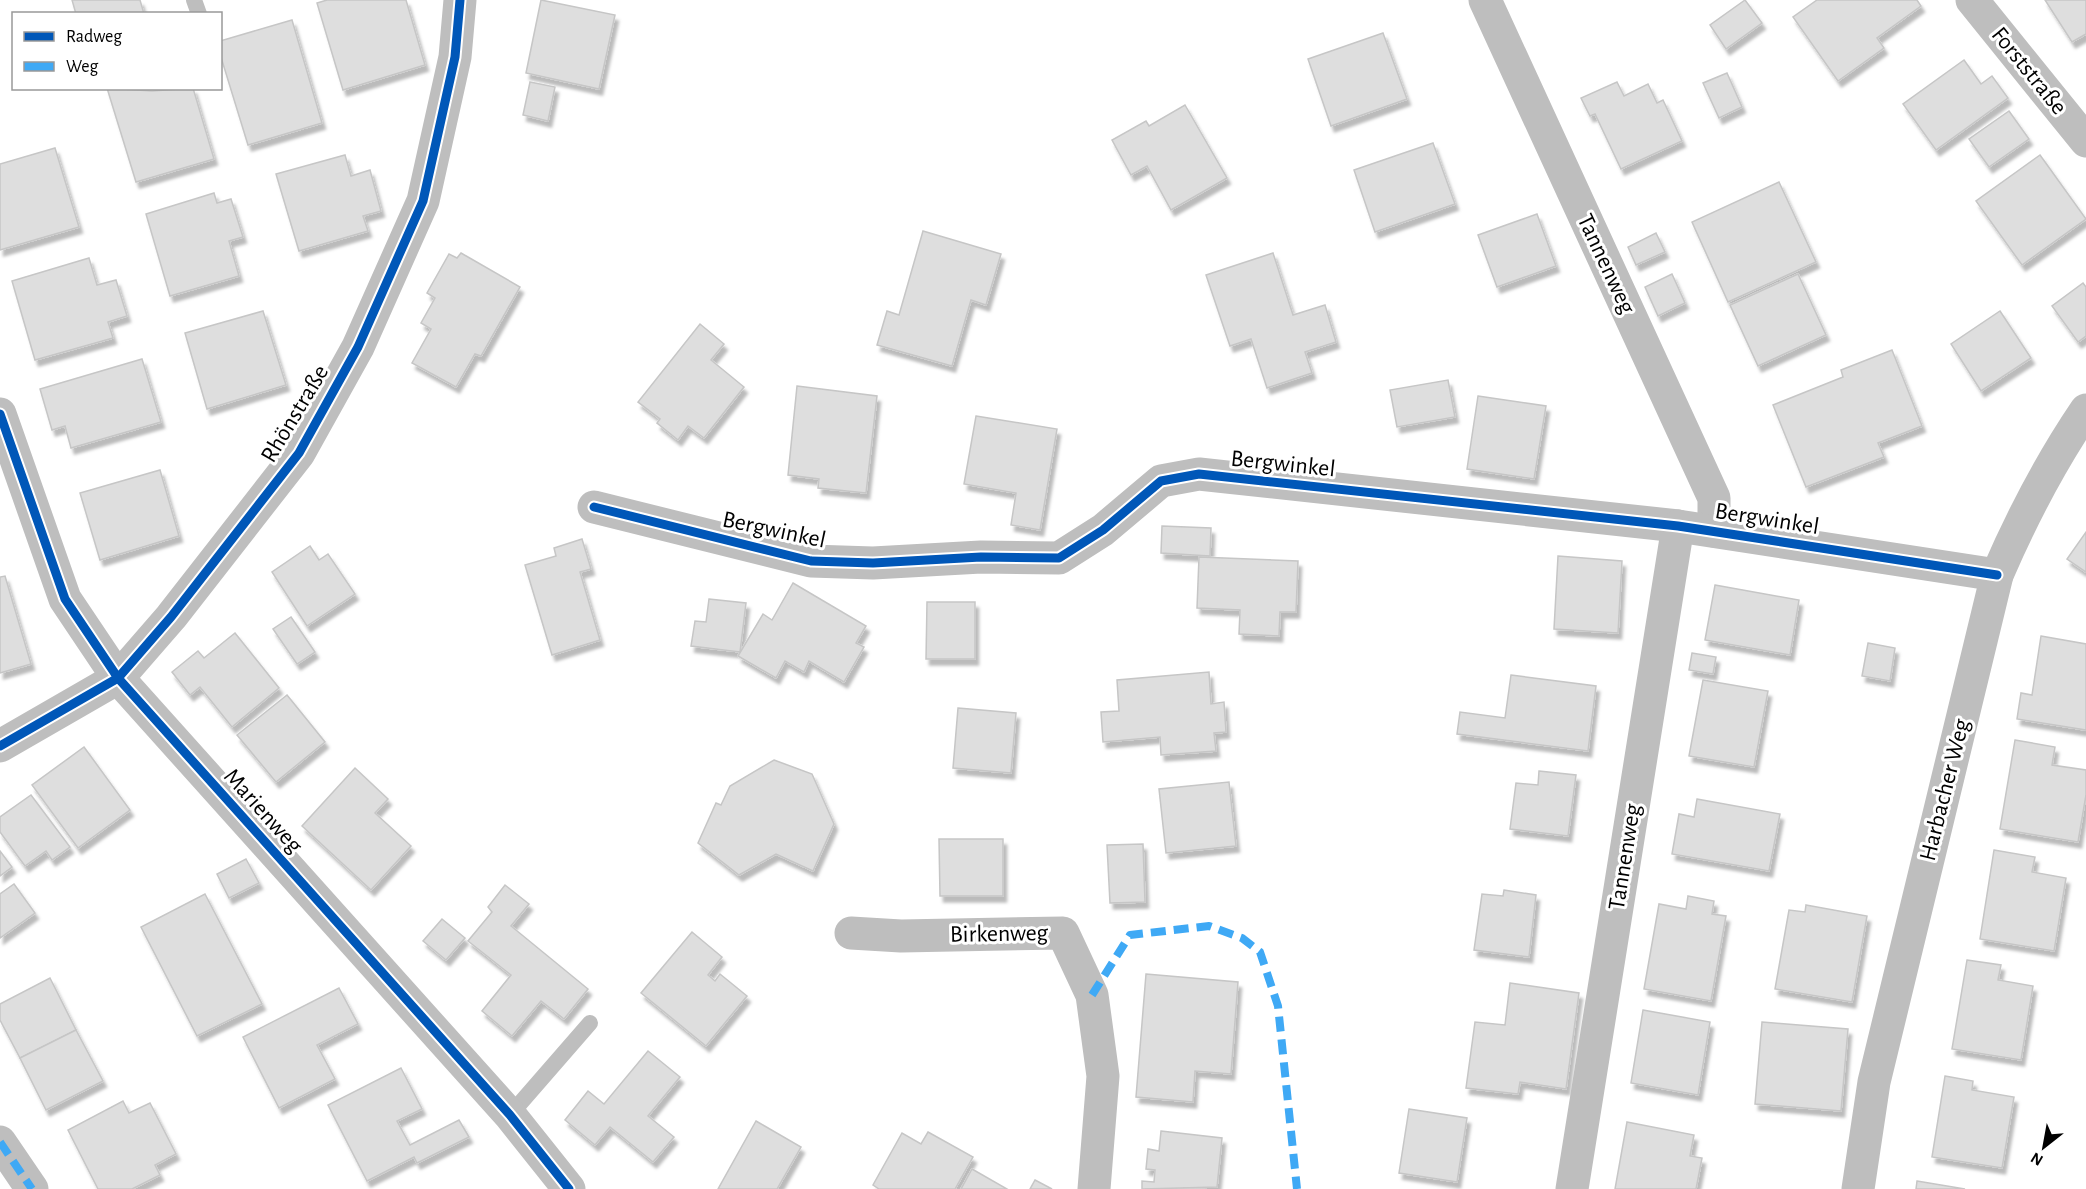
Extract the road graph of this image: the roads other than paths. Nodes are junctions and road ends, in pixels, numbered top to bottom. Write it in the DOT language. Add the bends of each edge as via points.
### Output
graph roads {
  1 [pos="460,0"];
  2 [pos="1485,0"];
  3 [pos="1972,0"];
  4 [pos="2086,141"];
  5 [pos="2086,411"];
  6 [pos="0,414"];
  7 [pos="594,507"];
  8 [pos="1678,526"];
  9 [pos="1714,531"];
  10 [pos="1997,575"];
  11 [pos="118,678"];
  12 [pos="0,746"];
  13 [pos="851,933"];
  14 [pos="590,1023"];
  15 [pos="510,1115"];
  16 [pos="0,1142"];
  17 [pos="32,1189"];
  18 [pos="569,1189"];
  19 [pos="1094,1189"];
  20 [pos="1572,1189"];
  21 [pos="1858,1189"];
  1 -- 11 [label="street, Rhönstraße" via="455,57 423,201 358,347 299,453 171,617"];
  2 -- 9 [label="street, Tannenweg" via="1714,498"];
  3 -- 4 [label="street, Forststraße"];
  5 -- 10 [label="street, Harbacher Weg" via="2024,511"];
  6 -- 11 [label="street, Marienweg" via="65,599"];
  7 -- 8 [label="street, Bergwinkel" via="811,561 873,563 981,557 1059,558 1103,530 1161,480 1199,474"];
  8 -- 9 [label="street, Bergwinkel"];
  8 -- 20 [label="street, Tannenweg"];
  9 -- 10 [label="street, Bergwinkel"];
  10 -- 21 [label="street, Harbacher Weg" via="1874,1082"];
  11 -- 12 [label="street, Rhönstraße"];
  11 -- 15 [label="street, Marienweg"];
  13 -- 19 [label="street, Birkenweg" via="1063,933 1092,995 1103,1076"];
  14 -- 15 [label="lane"];
  15 -- 18 [label="street, Marienweg"];
  16 -- 17 [label="street"];
}
